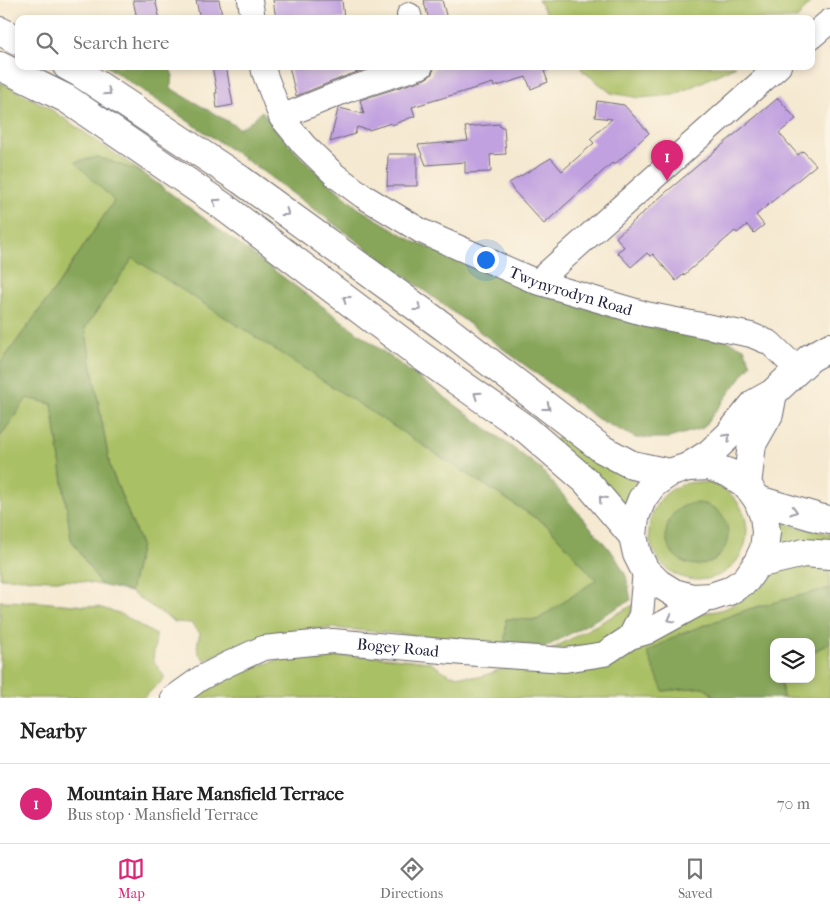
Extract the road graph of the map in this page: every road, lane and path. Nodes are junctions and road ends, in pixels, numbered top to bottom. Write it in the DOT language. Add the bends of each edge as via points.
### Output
graph roads {
  1 [pos="250,0"];
  2 [pos="252,15"];
  3 [pos="830,21"];
  4 [pos="0,31"];
  5 [pos="815,34"];
  6 [pos="15,39"];
  7 [pos="0,66"];
  8 [pos="74,70"];
  9 [pos="263,70"];
  10 [pos="409,70"];
  11 [pos="775,70"];
  12 [pos="281,117"];
  13 [pos="537,282"];
  14 [pos="830,347"];
  15 [pos="798,370"];
  16 [pos="773,393"];
  17 [pos="679,470"];
  18 [pos="752,493"];
  19 [pos="830,520"];
  20 [pos="633,536"];
  21 [pos="830,555"];
  22 [pos="757,564"];
  23 [pos="645,570"];
  24 [pos="711,598"];
  25 [pos="630,637"];
  26 [pos="173,698"];
  1 -- 2 [label="street"];
  3 -- 5 [label="street"];
  4 -- 6 [label="main road"];
  20 -- 7 [label="main road, one-way" via="586,481 527,430 420,356 224,207 67,99"];
  8 -- 17 [label="main road, one-way" via="241,180 444,327 602,449 632,465"];
  9 -- 12 [label="street, Twynyrodyn Road"];
  10 -- 12 [label="street"];
  11 -- 13 [label="street"];
  12 -- 13 [label="street, Twynyrodyn Road" via="336,176 363,196 421,231"];
  13 -- 15 [label="street, Twynyrodyn Road" via="646,314 751,335 770,343"];
  14 -- 15 [label="main road" via="810,358"];
  15 -- 16 [label="main road"];
  17 -- 16 [label="main road, one-way" via="710,454 755,402"];
  16 -- 18 [label="main road" via="769,414 752,444"];
  17 -- 18 [label="main road" via="709,466 730,473"];
  17 -- 20 [label="main road" via="653,484 642,499 635,517"];
  18 -- 19 [label="main road, one-way"];
  18 -- 22 [label="main road" via="764,516 766,532 764,549"];
  20 -- 23 [label="main road"];
  21 -- 22 [label="main road" via="804,553"];
  22 -- 24 [label="main road" via="746,580"];
  23 -- 24 [label="main road" via="658,584 674,593 692,598"];
  23 -- 25 [label="street" via="641,615"];
  24 -- 25 [label="street, Bogey Road, one-way" via="647,632"];
  25 -- 26 [label="street, Bogey Road" via="604,654 565,660 332,641 263,648 201,678"];
}
